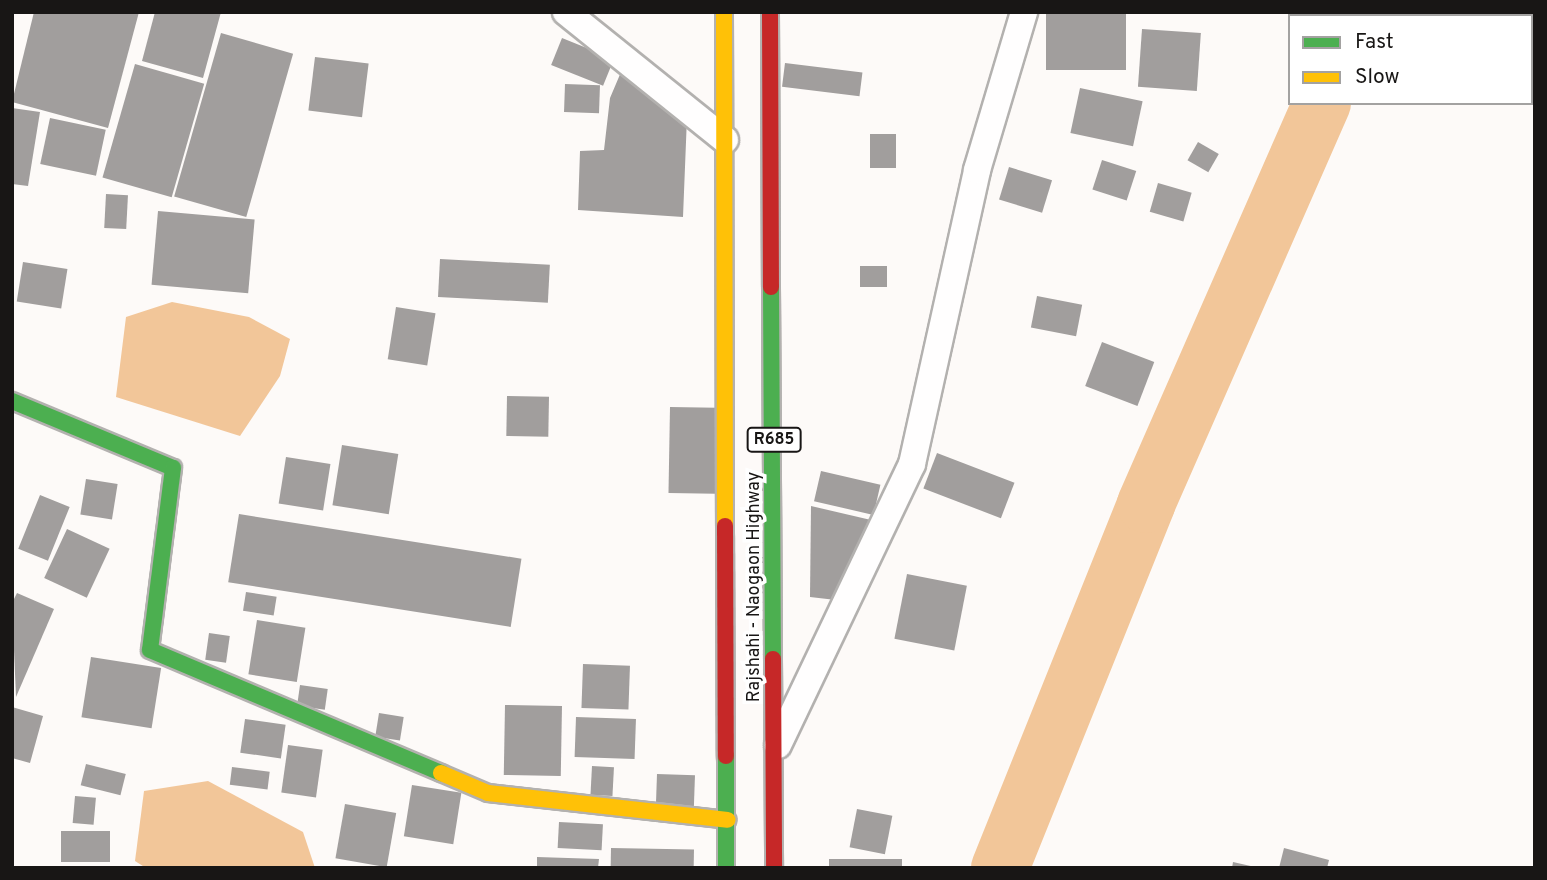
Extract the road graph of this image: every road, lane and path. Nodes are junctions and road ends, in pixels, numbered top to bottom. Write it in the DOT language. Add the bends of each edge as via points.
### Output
graph roads {
  1 [pos="566,12"];
  2 [pos="724,12"];
  3 [pos="770,12"];
  4 [pos="1024,12"];
  5 [pos="725,139"];
  6 [pos="12,401"];
  7 [pos="726,634"];
  8 [pos="774,635"];
  9 [pos="774,753"];
  10 [pos="727,820"];
  11 [pos="726,868"];
  12 [pos="774,868"];
  1 -- 5 [label="street"];
  2 -- 5 [label="main road, Rajshahi - Naogaon Highway / R685"];
  3 -- 8 [label="main road, Rajshahi - Naogaon Highway / R685"];
  4 -- 9 [label="street" via="977,170 912,464"];
  5 -- 7 [label="main road, Rajshahi - Naogaon Highway / R685"];
  6 -- 10 [label="main road" via="173,468 150,650 488,793"];
  7 -- 8 [label="main road"];
  7 -- 10 [label="main road, Rajshahi - Naogaon Highway / R685"];
  8 -- 9 [label="main road, Rajshahi - Naogaon Highway / R685"];
  9 -- 12 [label="main road, Rajshahi - Naogaon Highway / R685"];
  10 -- 11 [label="main road, Rajshahi - Naogaon Highway / R685"];
}
